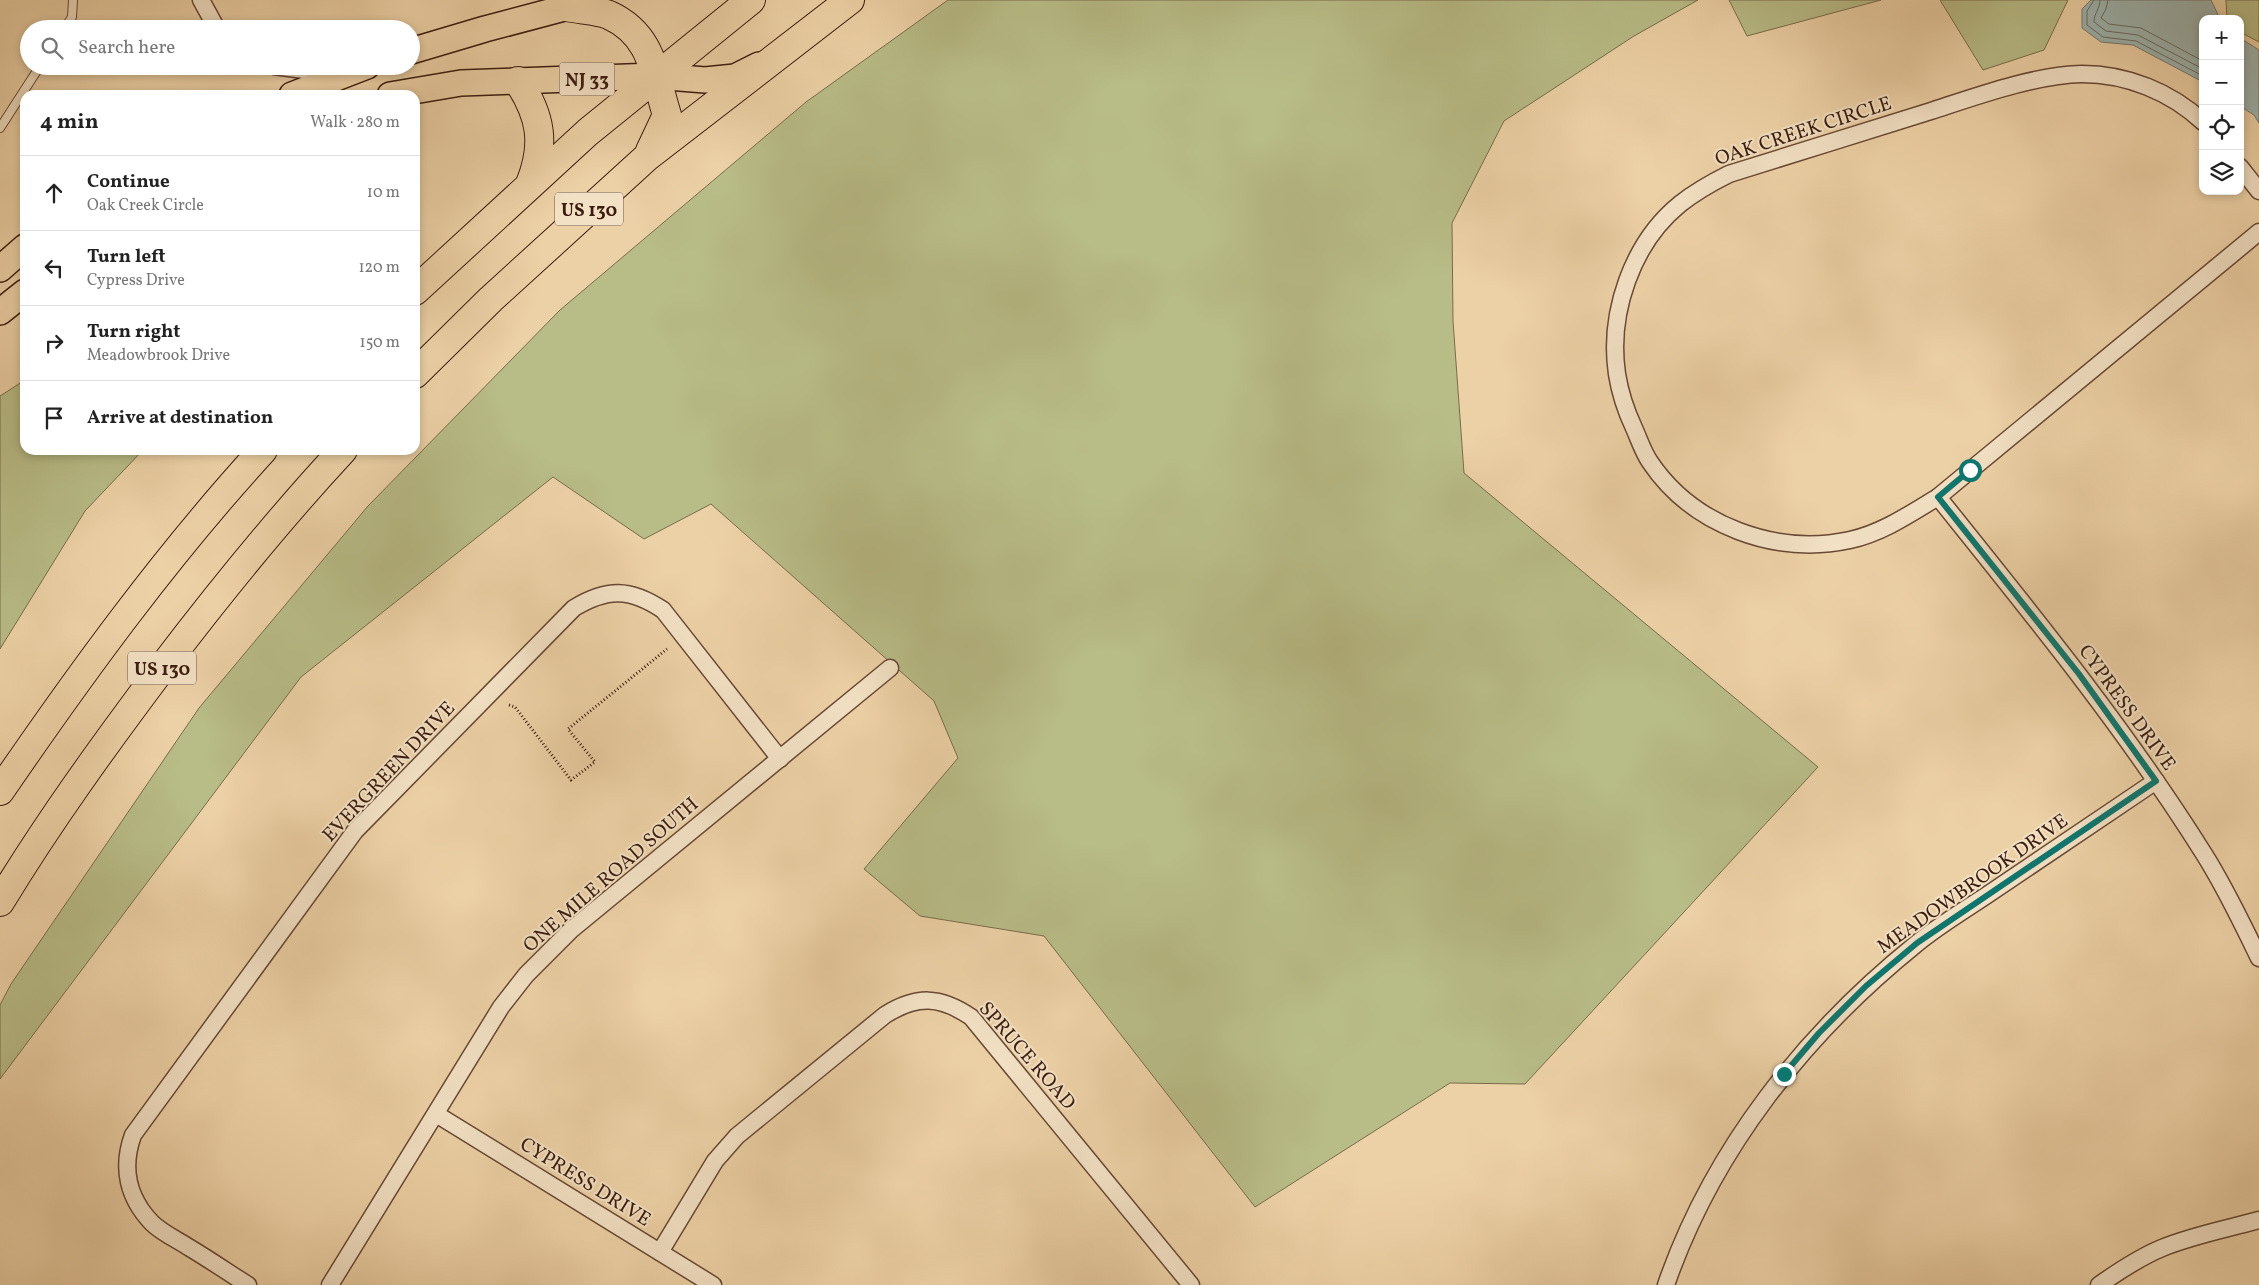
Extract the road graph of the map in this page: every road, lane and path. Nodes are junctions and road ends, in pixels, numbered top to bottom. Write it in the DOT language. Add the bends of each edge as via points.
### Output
graph roads {
  1 [pos="73,0"];
  2 [pos="201,0"];
  3 [pos="594,0"];
  4 [pos="751,0"];
  5 [pos="850,0"];
  6 [pos="567,8"];
  7 [pos="70,20"];
  8 [pos="212,20"];
  9 [pos="420,48"];
  10 [pos="776,57"];
  11 [pos="34,75"];
  12 [pos="344,75"];
  13 [pos="655,76"];
  14 [pos="518,81"];
  15 [pos="25,90"];
  16 [pos="305,90"];
  17 [pos="420,90"];
  18 [pos="20,97"];
  19 [pos="2199,118"];
  20 [pos="0,128"];
  21 [pos="647,157"];
  22 [pos="2244,172"];
  23 [pos="530,184"];
  24 [pos="2259,191"];
  25 [pos="2259,232"];
  26 [pos="20,251"];
  27 [pos="0,269"];
  28 [pos="420,286"];
  29 [pos="20,296"];
  30 [pos="0,312"];
  31 [pos="420,369"];
  32 [pos="259,455"];
  33 [pos="340,455"];
  34 [pos="1938,497"];
  35 [pos="667,649"];
  36 [pos="890,668"];
  37 [pos="509,705"];
  38 [pos="780,759"];
  39 [pos="2156,781"];
  40 [pos="0,791"];
  41 [pos="0,902"];
  42 [pos="2259,958"];
  43 [pos="436,1114"];
  44 [pos="2259,1220"];
  45 [pos="660,1252"];
  46 [pos="248,1285"];
  47 [pos="330,1285"];
  48 [pos="713,1285"];
  49 [pos="1191,1285"];
  50 [pos="1666,1285"];
  51 [pos="2099,1285"];
  1 -- 7 [label="lane"];
  2 -- 8 [label="street"];
  3 -- 6 [label="main road"];
  4 -- 13 [label="highway, US 130"];
  5 -- 10 [label="highway, US 130"];
  6 -- 9 [label="main road"];
  6 -- 13 [label="highway" via="608,15 635,32 648,52"];
  10 -- 13 [label="main road, NJ 33" via="735,76 704,80"];
  10 -- 21 [label="highway, US 130"];
  11 -- 15 [label="lane"];
  12 -- 16 [label="main road"];
  13 -- 14 [label="main road, NJ 33"];
  13 -- 21 [label="highway" via="667,116"];
  13 -- 23 [label="highway, US 130"];
  14 -- 17 [label="main road, NJ 33" via="461,83"];
  14 -- 23 [label="highway" via="532,102 539,124 540,146"];
  18 -- 20 [label="lane"];
  19 -- 34 [label="street, OAK CREEK CIRCLE" via="2167,95 2139,83 2110,76 2056,77 1986,94 1728,174 1679,205 1656,229 1626,283 1618,312 1616,366 1624,406 1637,436 1650,462 1670,486 1694,506 1734,530 1762,540 1793,544 1823,544 1878,532"];
  21 -- 31 [label="highway, US 130" via="491,299"];
  22 -- 24 [label="street"];
  23 -- 28 [label="highway, US 130"];
  25 -- 34 [label="street, OAK CREEK CIRCLE"];
  26 -- 27 [label="main road"];
  29 -- 30 [label="main road"];
  32 -- 40 [label="highway, US 130" via="121,622"];
  33 -- 41 [label="highway, US 130" via="264,540 183,640 69,796"];
  34 -- 39 [label="street, CYPRESS DRIVE" via="2079,674"];
  35 -- 37 [label="path" via="568,729 595,762 572,780 516,707"];
  36 -- 38 [label="street, ONE MILE ROAD SOUTH"];
  38 -- 43 [label="street, ONE MILE ROAD SOUTH" via="554,945 501,1008"];
  38 -- 46 [label="street, EVERGREEN DRIVE" via="663,610 638,596 610,593 591,598 574,608 355,831 133,1136 126,1161 129,1187 153,1224"];
  39 -- 42 [label="street, CYPRESS DRIVE" via="2205,856"];
  39 -- 50 [label="street, MEADOWBROOK DRIVE" via="1917,943 1866,986 1819,1033 1758,1109 1724,1162 1698,1209"];
  43 -- 45 [label="street, CYPRESS DRIVE"];
  43 -- 47 [label="street, ONE MILE ROAD SOUTH"];
  44 -- 51 [label="street" via="2161,1248 2127,1265"];
  45 -- 48 [label="street, CYPRESS DRIVE"];
  45 -- 49 [label="street, SPRUCE ROAD" via="715,1160 737,1136 885,1015 920,1000 938,1001 955,1006 971,1017"];
}
